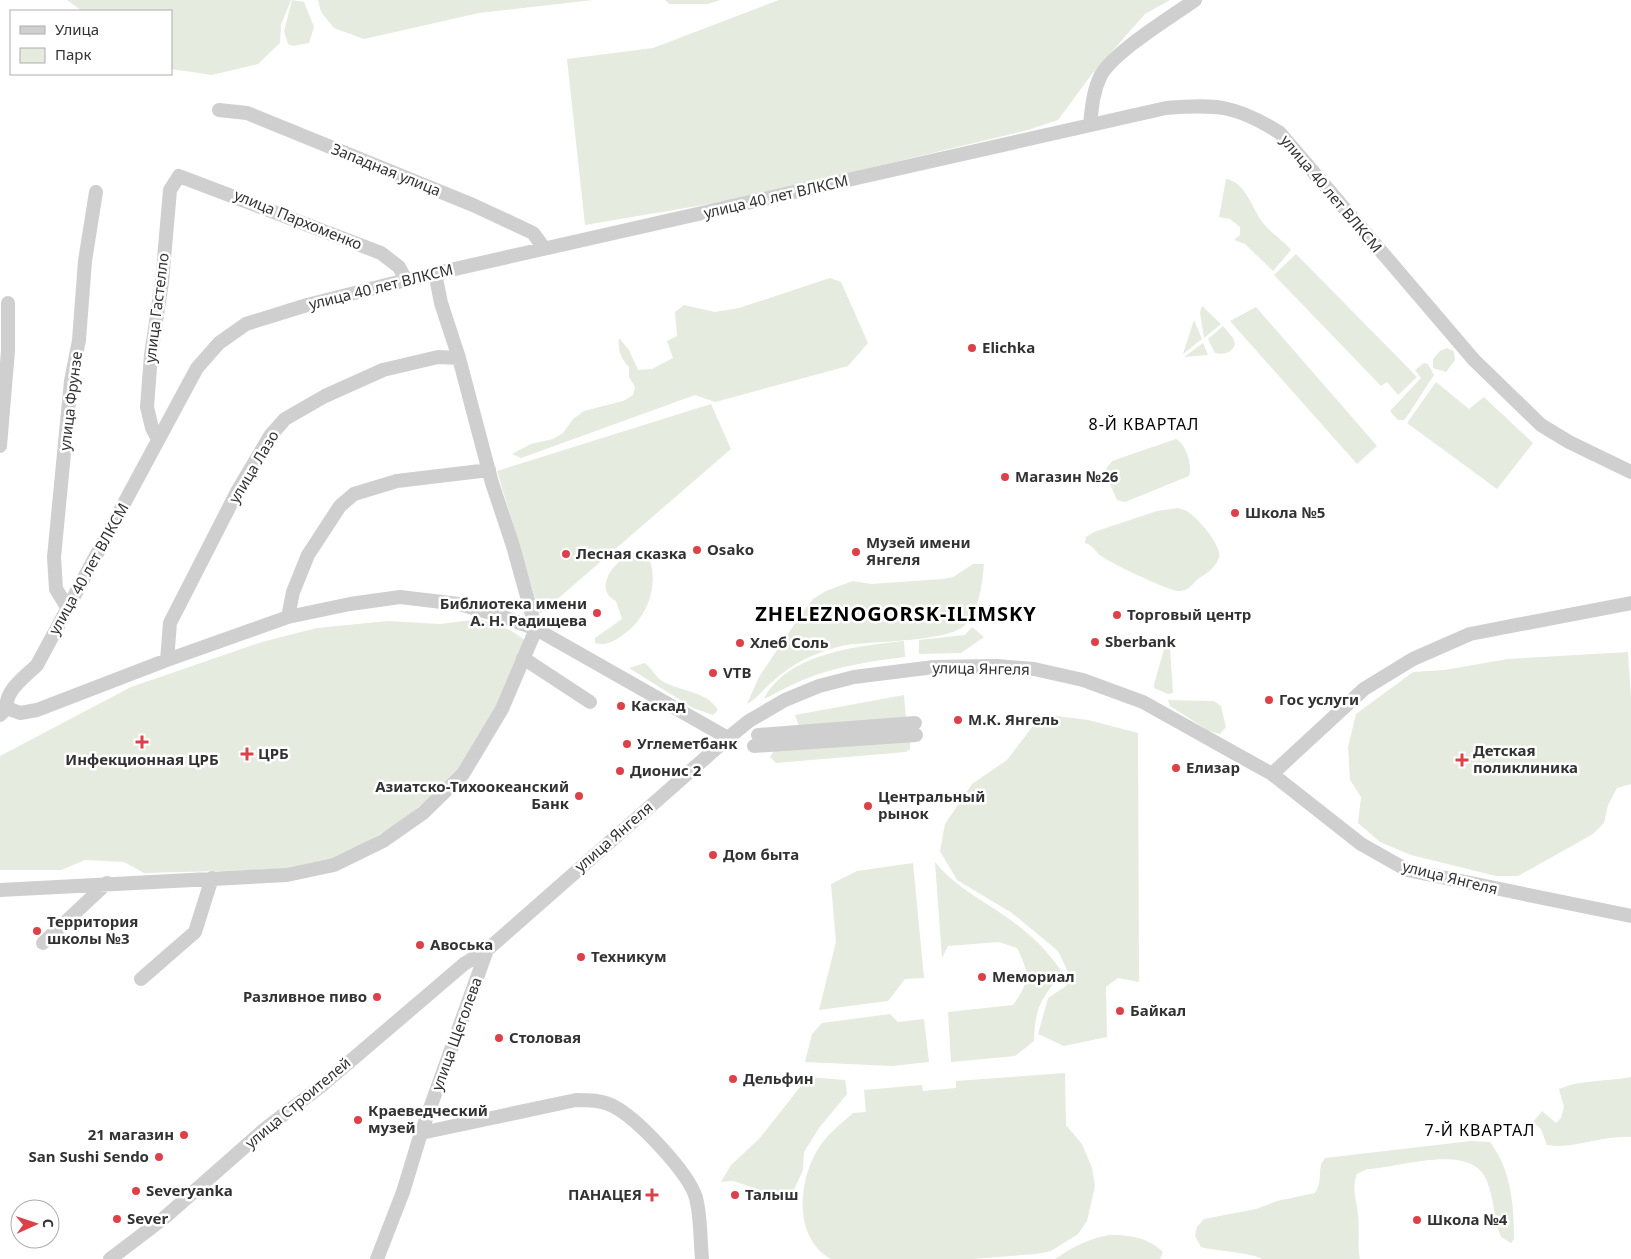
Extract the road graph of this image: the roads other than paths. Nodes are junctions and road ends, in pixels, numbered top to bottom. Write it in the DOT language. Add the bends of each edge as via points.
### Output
graph roads {
  1 [pos="1195,0"];
  2 [pos="219,110"];
  3 [pos="1090,124"];
  4 [pos="179,176"];
  5 [pos="96,192"];
  6 [pos="544,248"];
  7 [pos="435,273"];
  8 [pos="406,280"];
  9 [pos="8,303"];
  10 [pos="459,358"];
  11 [pos="158,439"];
  12 [pos="0,446"];
  13 [pos="489,470"];
  14 [pos="1631,472"];
  15 [pos="1631,603"];
  16 [pos="67,607"];
  17 [pos="288,617"];
  18 [pos="536,629"];
  19 [pos="523,658"];
  20 [pos="167,660"];
  21 [pos="590,702"];
  22 [pos="4,712"];
  23 [pos="915,729"];
  24 [pos="728,738"];
  25 [pos="756,741"];
  26 [pos="1272,774"];
  27 [pos="212,878"];
  28 [pos="107,883"];
  29 [pos="0,890"];
  30 [pos="1631,916"];
  31 [pos="43,943"];
  32 [pos="487,950"];
  33 [pos="141,979"];
  34 [pos="421,1133"];
  35 [pos="110,1259"];
  36 [pos="377,1259"];
  37 [pos="702,1259"];
  1 -- 3 [label="street" via="1129,48 1102,74 1093,95"];
  2 -- 6 [label="street, Западная улица" via="247,112 473,205 533,233"];
  3 -- 6 [label="street, улица 40 лет ВЛКСМ"];
  3 -- 14 [label="street, улица 40 лет ВЛКСМ" via="1166,108 1202,105 1237,110 1280,133 1452,337 1541,425"];
  4 -- 8 [label="street, улица Пархоменко" via="381,253 399,267"];
  4 -- 11 [label="street, улица Гастелло" via="170,190 147,407"];
  5 -- 16 [label="street, улица Фрунзе" via="84,261 54,557 56,590"];
  6 -- 7 [label="street, улица 40 лет ВЛКСМ"];
  7 -- 8 [label="street, улица 40 лет ВЛКСМ"];
  7 -- 10 [label="street"];
  8 -- 11 [label="street, улица 40 лет ВЛКСМ" via="246,324 219,343 197,368"];
  9 -- 12 [label="street" via="8,351"];
  10 -- 13 [label="street"];
  10 -- 20 [label="street, улица Лазо" via="438,357 383,370 325,396 285,419 270,436 238,490 170,623"];
  11 -- 16 [label="street, улица 40 лет ВЛКСМ"];
  13 -- 17 [label="street" via="397,481 354,494 340,506 308,554 293,592"];
  13 -- 18 [label="street"];
  15 -- 26 [label="street" via="1470,634 1413,659 1364,689"];
  16 -- 22 [label="street, улица 40 лет ВЛКСМ" via="37,665 7,698"];
  17 -- 18 [label="street" via="400,597 459,604"];
  17 -- 20 [label="street"];
  18 -- 19 [label="street"];
  18 -- 24 [label="street"];
  19 -- 21 [label="street"];
  19 -- 27 [label="street" via="502,709 463,774 423,813 383,841 334,865 287,875"];
  20 -- 22 [label="street" via="37,710"];
  23 -- 25 [label="street"];
  24 -- 26 [label="street, улица Янгеля" via="785,700 819,686 911,669 997,666 1034,669 1122,693 1185,724"];
  24 -- 32 [label="street, улица Янгеля"];
  26 -- 30 [label="street, улица Янгеля" via="1361,844 1407,870"];
  27 -- 28 [label="street"];
  27 -- 33 [label="street" via="195,932"];
  28 -- 29 [label="street"];
  28 -- 31 [label="street"];
  32 -- 34 [label="street, улица Щеголева"];
  32 -- 35 [label="street, улица Строителей" via="464,964 320,1087 259,1134 164,1218"];
  34 -- 36 [label="street, улица Щеголева"];
  34 -- 37 [label="street" via="576,1100 613,1105 652,1138 686,1176 696,1199"];
}
